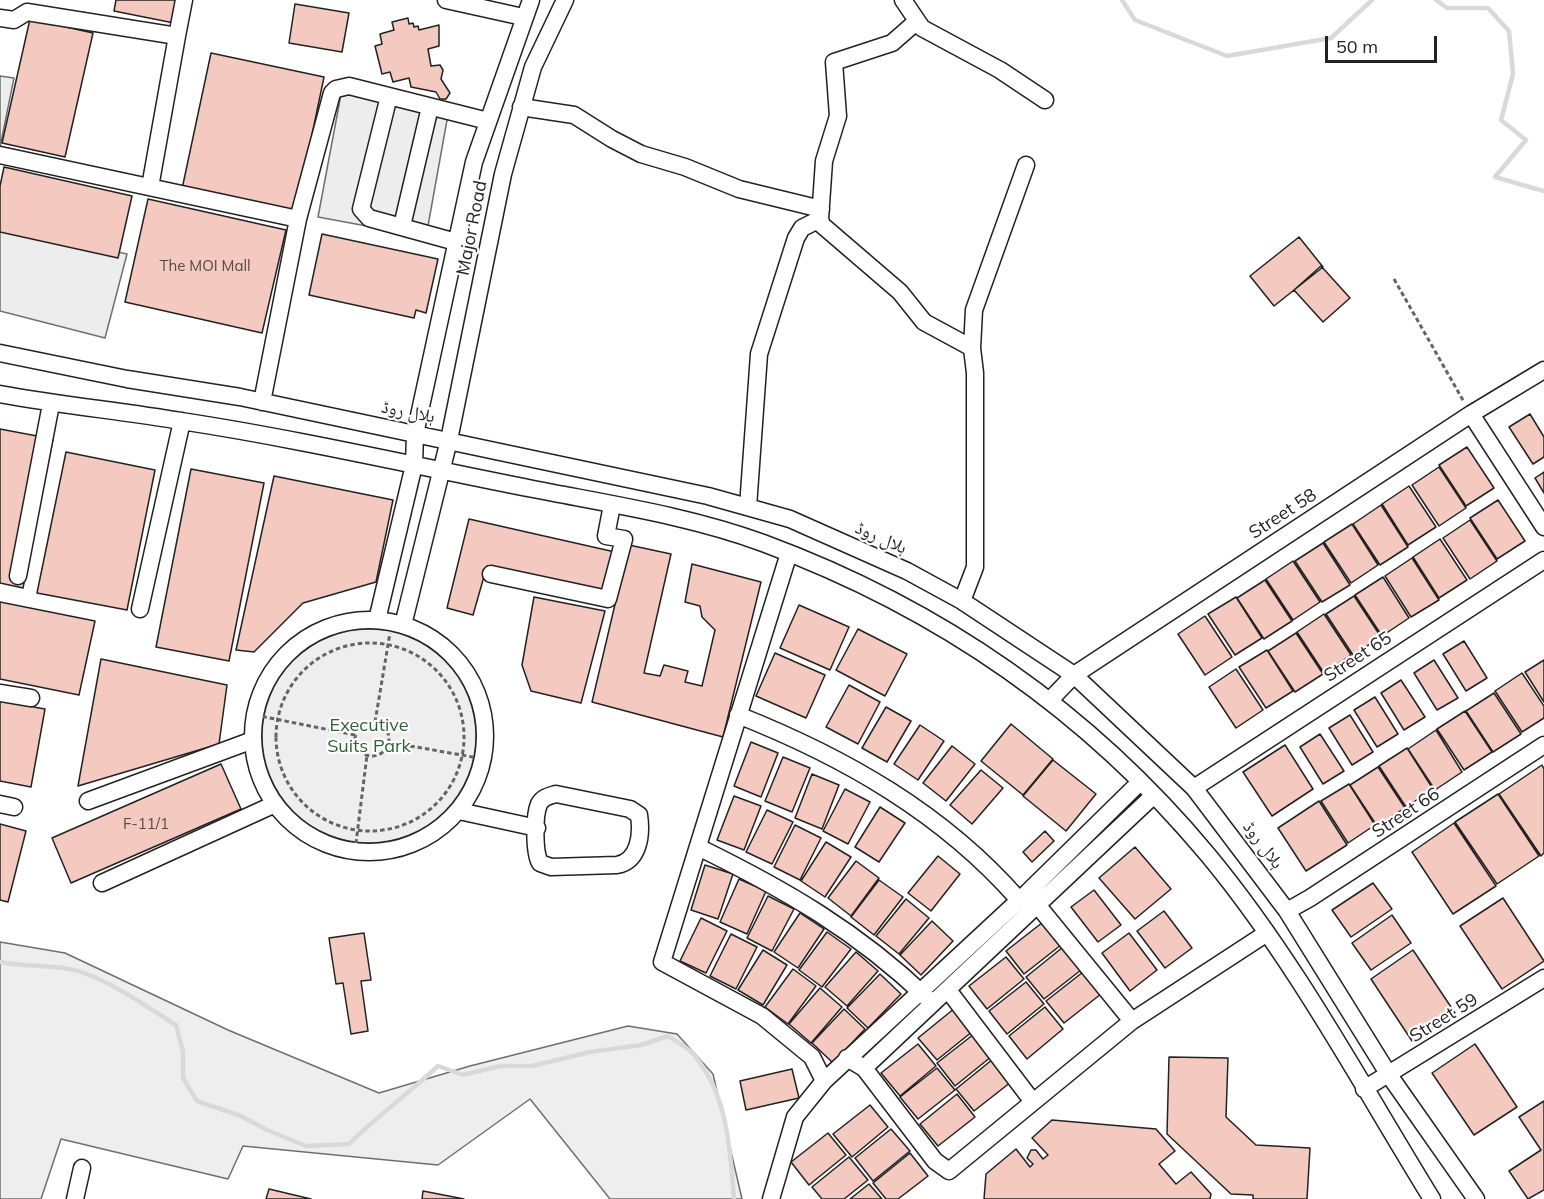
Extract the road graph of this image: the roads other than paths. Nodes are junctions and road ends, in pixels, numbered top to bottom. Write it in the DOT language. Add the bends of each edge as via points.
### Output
graph roads {
  1 [pos="184,0"];
  2 [pos="446,0"];
  3 [pos="531,0"];
  4 [pos="565,0"];
  5 [pos="903,0"];
  6 [pos="523,17"];
  7 [pos="1,22"];
  8 [pos="916,22"];
  9 [pos="177,36"];
  10 [pos="389,96"];
  11 [pos="1044,100"];
  12 [pos="430,106"];
  13 [pos="521,106"];
  14 [pos="488,121"];
  15 [pos="0,155"];
  16 [pos="1026,165"];
  17 [pos="150,187"];
  18 [pos="821,214"];
  19 [pos="298,219"];
  20 [pos="402,226"];
  21 [pos="456,242"];
  22 [pos="972,348"];
  23 [pos="0,353"];
  24 [pos="1544,370"];
  25 [pos="0,394"];
  26 [pos="262,402"];
  27 [pos="51,404"];
  28 [pos="1471,414"];
  29 [pos="182,421"];
  30 [pos="415,434"];
  31 [pos="449,440"];
  32 [pos="414,465"];
  33 [pos="441,471"];
  34 [pos="612,505"];
  35 [pos="748,507"];
  36 [pos="1544,527"];
  37 [pos="789,553"];
  38 [pos="1544,560"];
  39 [pos="491,574"];
  40 [pos="18,576"];
  41 [pos="962,601"];
  42 [pos="140,609"];
  43 [pos="390,622"];
  44 [pos="1074,675"];
  45 [pos="0,693"];
  46 [pos="31,698"];
  47 [pos="1051,699"];
  48 [pos="738,715"];
  49 [pos="253,740"];
  50 [pos="1544,746"];
  51 [pos="1140,782"];
  52 [pos="1194,788"];
  53 [pos="1154,795"];
  54 [pos="88,801"];
  55 [pos="275,804"];
  56 [pos="459,811"];
  57 [pos="537,828"];
  58 [pos="699,846"];
  59 [pos="102,883"];
  60 [pos="1028,899"];
  61 [pos="1287,911"];
  62 [pos="1267,933"];
  63 [pos="1544,978"];
  64 [pos="948,990"];
  65 [pos="919,991"];
  66 [pos="933,1004"];
  67 [pos="1132,1021"];
  68 [pos="847,1058"];
  69 [pos="864,1068"];
  70 [pos="1389,1075"];
  71 [pos="824,1081"];
  72 [pos="1364,1089"];
  73 [pos="1033,1102"];
  74 [pos="82,1168"];
  75 [pos="75,1199"];
  76 [pos="771,1199"];
  77 [pos="1432,1199"];
  78 [pos="1476,1199"];
  1 -- 9 [label="street"];
  2 -- 6 [label="street"];
  3 -- 6 [label="street, Major Road"];
  4 -- 13 [label="street, Major Road" via="533,67"];
  5 -- 8 [label="street"];
  6 -- 14 [label="street, Major Road"];
  7 -- 9 [label="street" via="27,12"];
  8 -- 11 [label="street" via="929,34 1000,70"];
  8 -- 18 [label="street" via="892,43 834,63 837,123 824,161"];
  9 -- 17 [label="street"];
  10 -- 12 [label="street"];
  10 -- 19 [label="street" via="349,86 332,93"];
  10 -- 20 [label="street" via="361,209 369,218"];
  12 -- 14 [label="street"];
  12 -- 20 [label="street"];
  13 -- 18 [label="street" via="574,115 641,154"];
  13 -- 31 [label="street, Major Road" via="503,174"];
  14 -- 21 [label="street, Major Road" via="474,162"];
  15 -- 17 [label="street"];
  16 -- 22 [label="street" via="974,310"];
  17 -- 19 [label="street"];
  18 -- 22 [label="street" via="822,225 900,292 924,322"];
  18 -- 35 [label="street" via="802,228 796,238 762,342 756,369"];
  19 -- 26 [label="street"];
  20 -- 21 [label="street"];
  21 -- 30 [label="street, Major Road"];
  22 -- 41 [label="street" via="975,567"];
  23 -- 26 [label="street, ہلال روڈ"];
  24 -- 28 [label="street, Street 58"];
  25 -- 27 [label="street"];
  26 -- 30 [label="street, ہلال روڈ"];
  27 -- 29 [label="street"];
  27 -- 40 [label="street"];
  28 -- 36 [label="street"];
  28 -- 44 [label="street, Street 58"];
  29 -- 32 [label="street"];
  29 -- 42 [label="street"];
  30 -- 31 [label="street, ہلال روڈ"];
  30 -- 32 [label="street, Major Road"];
  31 -- 33 [label="street, Major Road"];
  31 -- 35 [label="street, ہلال روڈ"];
  32 -- 33 [label="street"];
  32 -- 43 [label="street, Major Road"];
  33 -- 34 [label="street"];
  33 -- 43 [label="street, Major Road"];
  34 -- 37 [label="street" via="727,532"];
  34 -- 39 [label="street" via="606,536 624,539 608,599"];
  35 -- 41 [label="street, ہلال روڈ" via="790,519 843,542"];
  37 -- 47 [label="street" via="851,579 952,632"];
  37 -- 48 [label="street"];
  38 -- 52 [label="street, Street 65"];
  41 -- 44 [label="street, ہلال روڈ"];
  43 -- 49 [label="street" via="343,623 312,635 285,656 265,683 255,715"];
  43 -- 56 [label="street" via="434,639 460,662 477,692 486,725 484,759 475,786"];
  44 -- 47 [label="street, Street 58"];
  44 -- 52 [label="street, ہلال روڈ"];
  45 -- 46 [label="street"];
  47 -- 51 [label="street"];
  48 -- 58 [label="street"];
  48 -- 60 [label="street" via="826,753 908,802"];
  49 -- 54 [label="street"];
  49 -- 55 [label="street" via="259,774"];
  50 -- 61 [label="street, Street 66"];
  51 -- 53 [label="street"];
  51 -- 60 [label="street"];
  52 -- 61 [label="street, ہلال روڈ"];
  53 -- 60 [label="street"];
  53 -- 62 [label="street" via="1208,855"];
  55 -- 56 [label="street" via="297,827 315,838 355,851 384,851 412,844"];
  55 -- 59 [label="street"];
  56 -- 57 [label="street"];
  57 -- 57 [label="street" via="539,805 545,797 556,794 630,809 639,815 641,828 634,856 627,863 551,867 540,863 535,854"];
  58 -- 65 [label="street" via="777,886 851,934"];
  58 -- 71 [label="street" via="662,962 762,1016 812,1057"];
  60 -- 64 [label="street"];
  60 -- 65 [label="street"];
  60 -- 67 [label="street"];
  61 -- 70 [label="street, ہلال روڈ"];
  62 -- 67 [label="street"];
  62 -- 72 [label="street"];
  63 -- 70 [label="street, Street 59"];
  64 -- 66 [label="street"];
  64 -- 73 [label="street"];
  65 -- 66 [label="street"];
  65 -- 68 [label="street"];
  66 -- 69 [label="street"];
  67 -- 73 [label="street"];
  68 -- 69 [label="street"];
  68 -- 71 [label="street"];
  69 -- 73 [label="street" via="935,1161 949,1171"];
  70 -- 72 [label="street, Street 59"];
  70 -- 78 [label="street, ہلال روڈ"];
  71 -- 76 [label="street" via="795,1117"];
  72 -- 77 [label="street"];
  74 -- 75 [label="street"];
}
